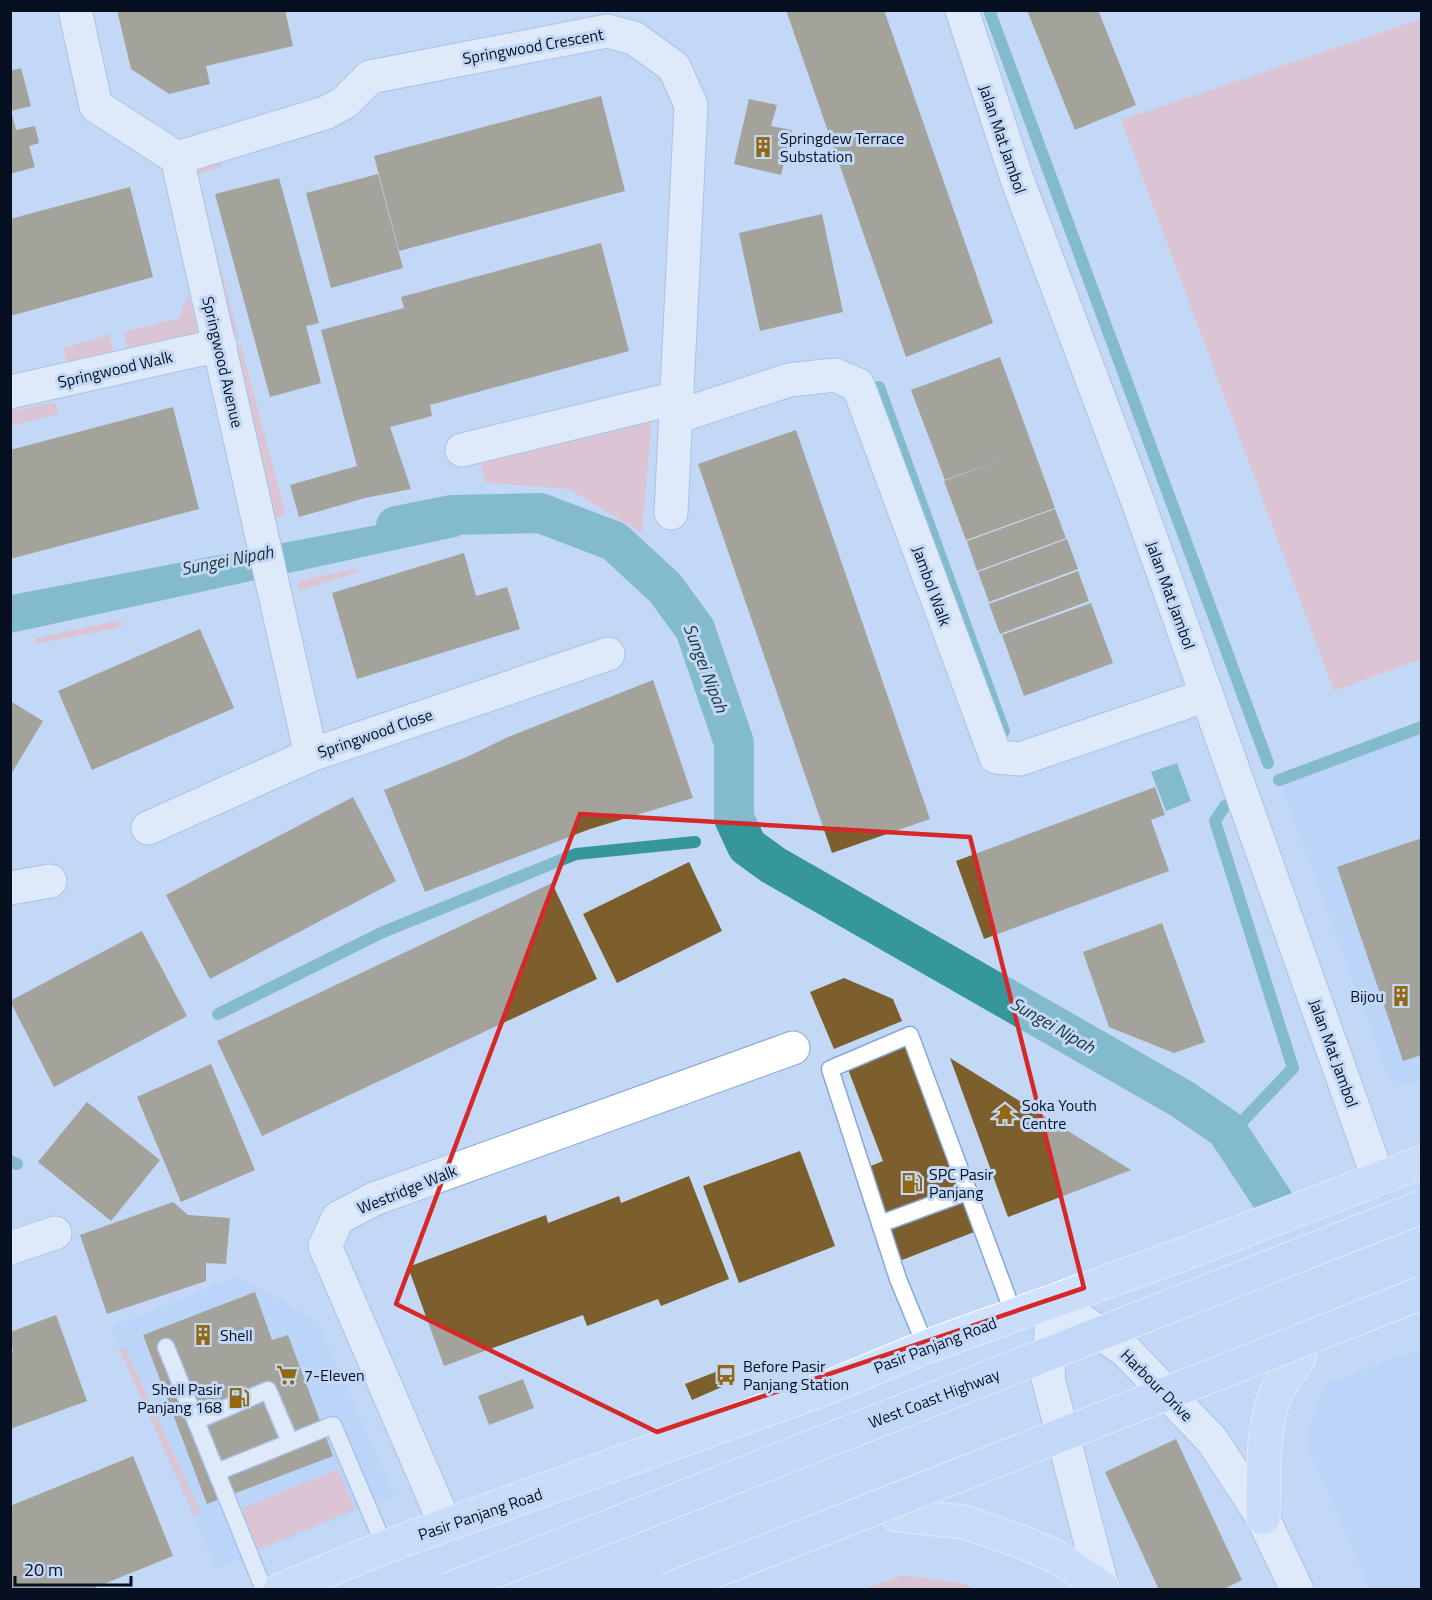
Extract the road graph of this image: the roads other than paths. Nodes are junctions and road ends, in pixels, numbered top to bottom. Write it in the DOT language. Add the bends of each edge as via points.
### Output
graph roads {
  1 [pos="75,10"];
  2 [pos="962,10"];
  3 [pos="177,158"];
  4 [pos="220,345"];
  5 [pos="10,392"];
  6 [pos="676,407"];
  7 [pos="462,450"];
  8 [pos="671,513"];
  9 [pos="608,654"];
  10 [pos="1207,695"];
  11 [pos="311,755"];
  12 [pos="148,828"];
  13 [pos="50,881"];
  14 [pos="10,888"];
  15 [pos="793,1048"];
  16 [pos="1422,1162"];
  17 [pos="1379,1179"];
  18 [pos="969,1191"];
  19 [pos="1422,1207"];
  20 [pos="880,1224"];
  21 [pos="55,1233"];
  22 [pos="10,1248"];
  23 [pos="1422,1293"];
  24 [pos="1053,1301"];
  25 [pos="1422,1311"];
  26 [pos="1014,1315"];
  27 [pos="166,1347"];
  28 [pos="926,1347"];
  29 [pos="1299,1358"];
  30 [pos="1176,1404"];
  31 [pos="196,1421"];
  32 [pos="290,1442"];
  33 [pos="1065,1448"];
  34 [pos="217,1472"];
  35 [pos="897,1515"];
  36 [pos="1263,1518"];
  37 [pos="446,1526"];
  38 [pos="385,1547"];
  39 [pos="1102,1588"];
  40 [pos="264,1590"];
  41 [pos="280,1590"];
  42 [pos="447,1590"];
  43 [pos="668,1590"];
  44 [pos="708,1590"];
  45 [pos="1297,1590"];
  1 -- 3 [label="street" via="96,106"];
  2 -- 10 [label="street, Jalan Mat Jambol" via="1017,179"];
  3 -- 4 [label="street, Springwood Avenue"];
  3 -- 6 [label="street, Springwood Crescent" via="325,113 344,103 370,77 607,31 634,38 674,67 691,105"];
  4 -- 5 [label="street, Springwood Walk"];
  4 -- 11 [label="street, Springwood Avenue"];
  6 -- 7 [label="street"];
  6 -- 8 [label="street, Springwood Crescent"];
  6 -- 10 [label="street, Jambol Walk" via="789,380 835,375 858,385 996,757 1020,759"];
  9 -- 11 [label="street, Springwood Close"];
  10 -- 17 [label="street, Jalan Mat Jambol"];
  11 -- 12 [label="street, Springwood Close"];
  13 -- 14 [label="street"];
  15 -- 37 [label="street, Westridge Walk" via="374,1199 338,1218 326,1246"];
  16 -- 17 [label="main road, Pasir Panjang Road"];
  17 -- 24 [label="main road, Pasir Panjang Road"];
  18 -- 20 [label="lane"];
  18 -- 20 [label="lane" via="910,1035 830,1069"];
  18 -- 26 [label="lane"];
  19 -- 42 [label="highway, West Coast Highway, bridge"];
  20 -- 28 [label="lane"];
  21 -- 22 [label="street"];
  23 -- 43 [label="highway, bridge"];
  24 -- 26 [label="main road, Pasir Panjang Road"];
  24 -- 30 [label="street, Harbour Drive" via="1126,1351"];
  24 -- 33 [label="street" via="1048,1378"];
  25 -- 29 [label="main road"];
  26 -- 28 [label="main road, Pasir Panjang Road"];
  27 -- 31 [label="lane"];
  28 -- 37 [label="main road, Pasir Panjang Road" via="824,1389"];
  29 -- 30 [label="main road"];
  29 -- 36 [label="main road" via="1276,1394 1270,1416"];
  30 -- 33 [label="main road"];
  30 -- 36 [label="street, Harbour Drive" via="1212,1440"];
  31 -- 32 [label="lane" via="268,1390"];
  31 -- 34 [label="lane"];
  32 -- 34 [label="lane"];
  32 -- 38 [label="lane" via="333,1425"];
  33 -- 35 [label="main road"];
  33 -- 39 [label="street"];
  34 -- 40 [label="lane"];
  35 -- 39 [label="main road" via="963,1522 1019,1541 1055,1556"];
  35 -- 44 [label="main road"];
  36 -- 45 [label="street, Harbour Drive"];
  37 -- 38 [label="main road, Pasir Panjang Road"];
  38 -- 41 [label="main road, Pasir Panjang Road"];
}
